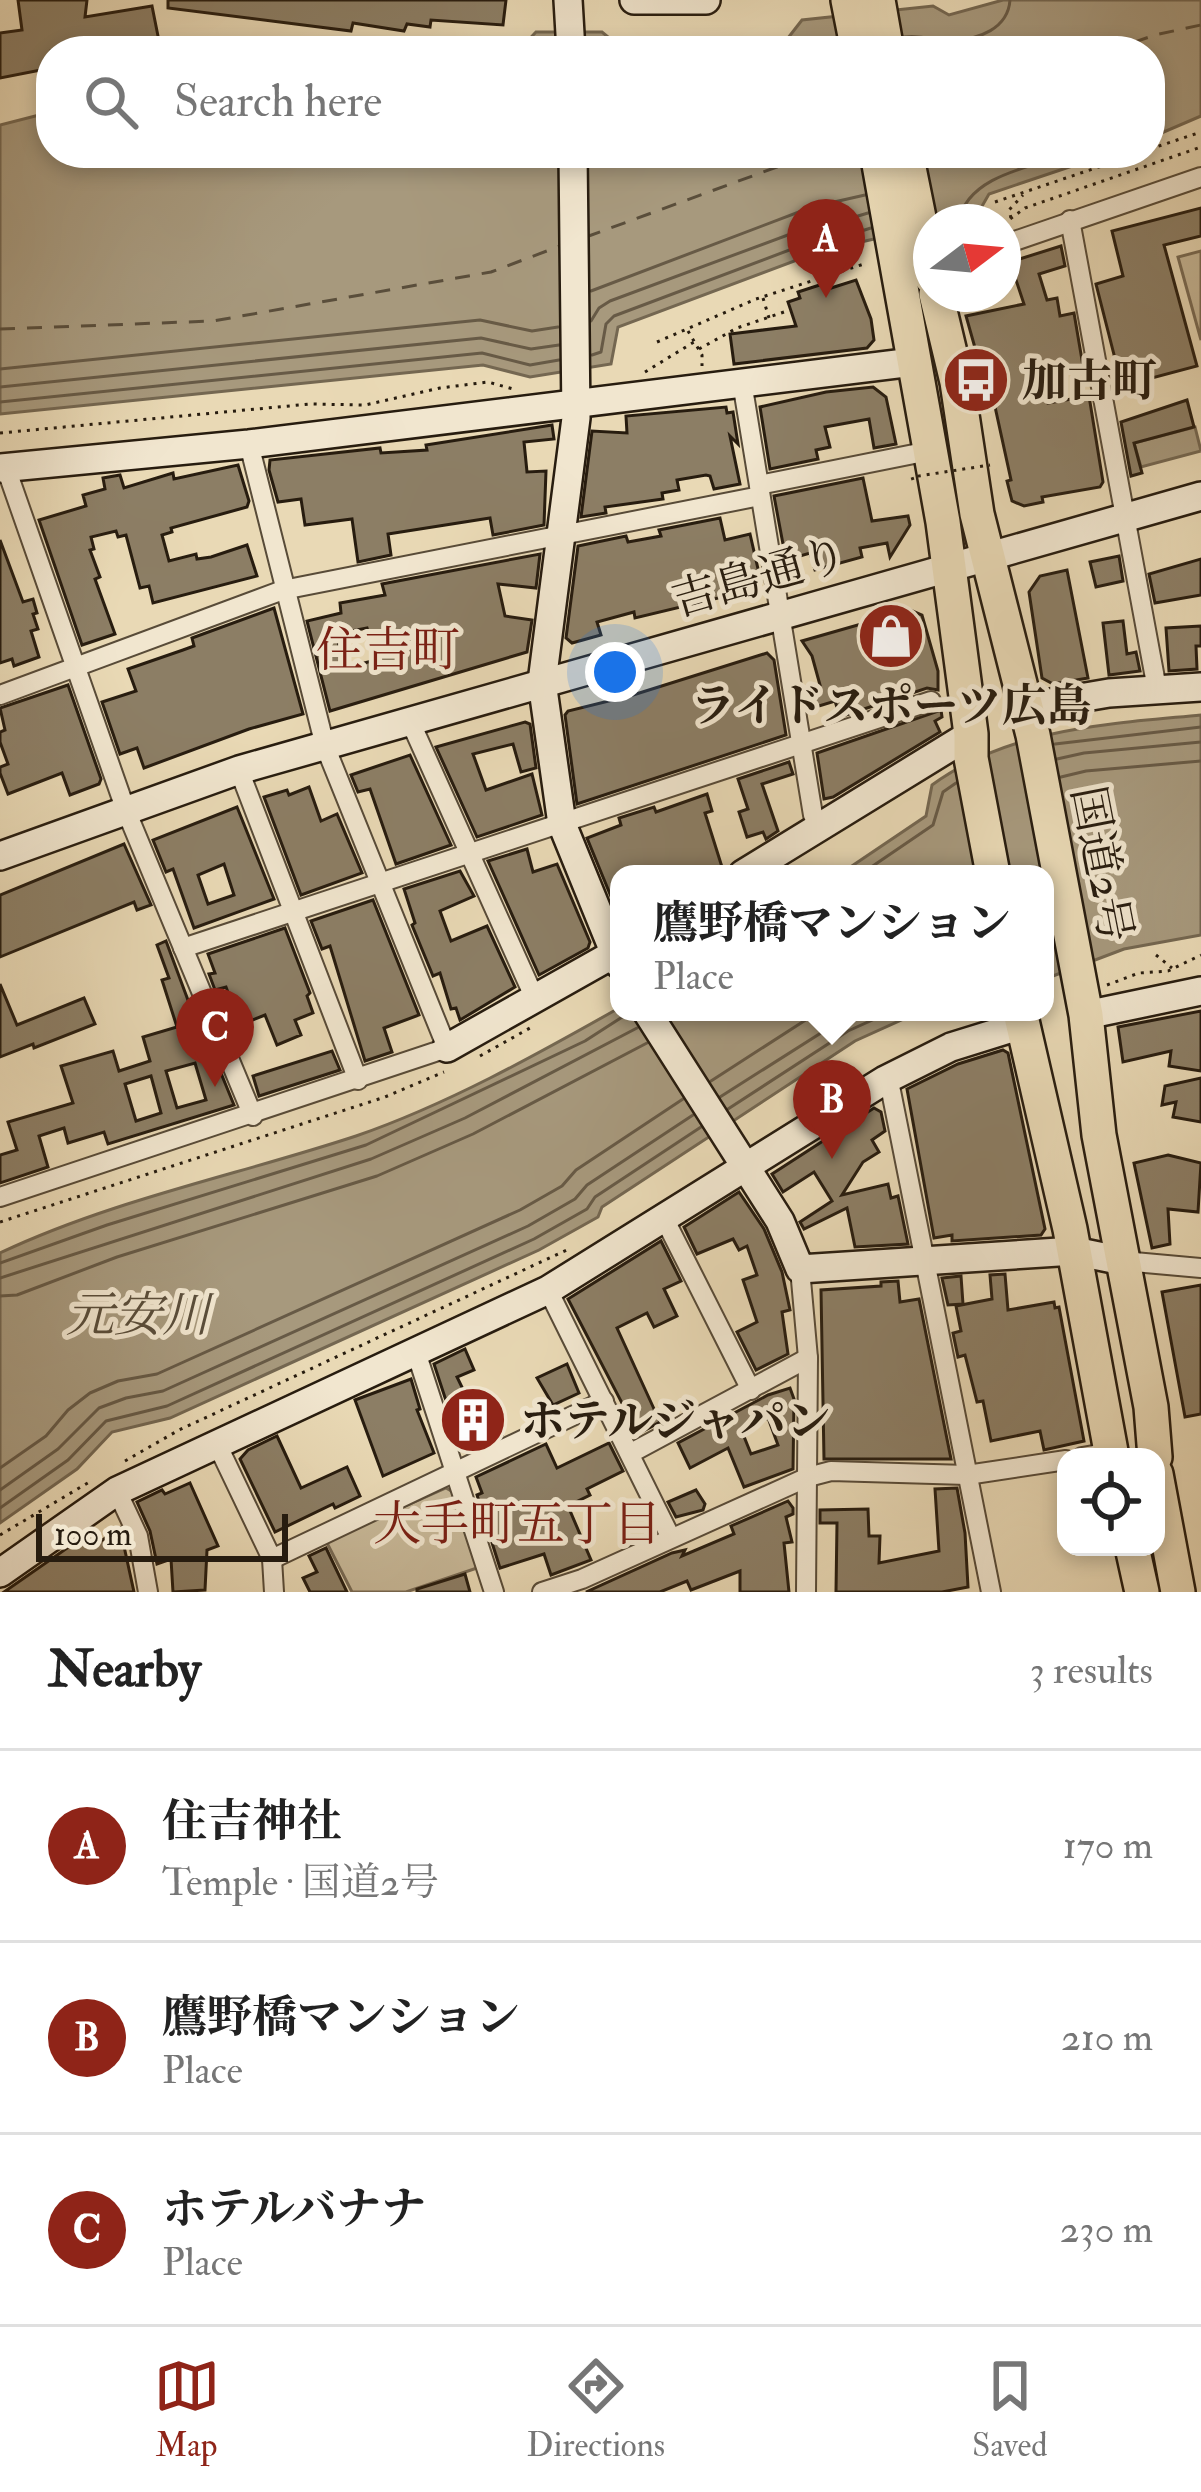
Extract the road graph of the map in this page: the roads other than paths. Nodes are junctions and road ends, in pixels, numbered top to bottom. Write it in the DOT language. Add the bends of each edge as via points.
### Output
graph roads {
  1 [pos="634,0"];
  2 [pos="706,0"];
  3 [pos="864,5"];
  4 [pos="860,36"];
  5 [pos="879,36"];
  6 [pos="573,168"];
  7 [pos="882,168"];
  8 [pos="907,168"];
  9 [pos="1201,177"];
  10 [pos="1070,220"];
  11 [pos="1021,238"];
  12 [pos="913,263"];
  13 [pos="913,312"];
  14 [pos="940,312"];
  15 [pos="914,362"];
  16 [pos="742,382"];
  17 [pos="577,389"];
  18 [pos="249,444"];
  19 [pos="921,465"];
  20 [pos="3,468"];
  21 [pos="760,491"];
  22 [pos="1201,496"];
  23 [pos="1126,514"];
  24 [pos="560,535"];
  25 [pos="990,554"];
  26 [pos="948,565"];
  27 [pos="283,590"];
  28 [pos="778,614"];
  29 [pos="74,667"];
  30 [pos="542,682"];
  31 [pos="1201,687"];
  32 [pos="1157,689"];
  33 [pos="0,695"];
  34 [pos="931,701"];
  35 [pos="1030,721"];
  36 [pos="410,722"];
  37 [pos="801,744"];
  38 [pos="325,746"];
  39 [pos="971,746"];
  40 [pos="239,770"];
  41 [pos="125,808"];
  42 [pos="562,824"];
  43 [pos="819,826"];
  44 [pos="0,856"];
  45 [pos="469,857"];
  46 [pos="756,865"];
  47 [pos="991,865"];
  48 [pos="380,885"];
  49 [pos="294,913"];
  50 [pos="610,939"];
  51 [pos="183,948"];
  52 [pos="610,961"];
  53 [pos="1089,991"];
  54 [pos="1201,991"];
  55 [pos="538,1012"];
  56 [pos="653,1021"];
  57 [pos="1014,1021"];
  58 [pos="1022,1021"];
  59 [pos="454,1060"];
  60 [pos="358,1080"];
  61 [pos="885,1080"];
  62 [pos="254,1116"];
  63 [pos="744,1166"];
  64 [pos="0,1197"];
  65 [pos="664,1218"];
  66 [pos="1074,1251"];
  67 [pos="1201,1258"];
  68 [pos="1123,1261"];
  69 [pos="926,1262"];
  70 [pos="1200,1268"];
  71 [pos="800,1269"];
  72 [pos="548,1290"];
  73 [pos="416,1352"];
  74 [pos="808,1358"];
  75 [pos="751,1390"];
  76 [pos="604,1401"];
  77 [pos="217,1444"];
  78 [pos="1101,1448"];
  79 [pos="1154,1448"];
  80 [pos="631,1454"];
  81 [pos="1057,1461"];
  82 [pos="457,1469"];
  83 [pos="967,1475"];
  84 [pos="808,1477"];
  85 [pos="111,1482"];
  86 [pos="1165,1522"];
  87 [pos="671,1538"];
  88 [pos="1134,1556"];
  89 [pos="272,1559"];
  90 [pos="0,1574"];
  91 [pos="148,1592"];
  92 [pos="274,1592"];
  93 [pos="494,1592"];
  94 [pos="542,1592"];
  95 [pos="806,1592"];
  96 [pos="992,1592"];
  97 [pos="1142,1592"];
  98 [pos="1178,1592"];
  1 -- 2 [label="street"];
  3 -- 4 [label="highway"];
  3 -- 5 [label="highway"];
  6 -- 17 [label="street"];
  7 -- 12 [label="highway"];
  8 -- 12 [label="highway"];
  9 -- 10 [label="street"];
  10 -- 11 [label="street"];
  10 -- 23 [label="street"];
  13 -- 15 [label="highway"];
  14 -- 25 [label="highway, 国道2号"];
  15 -- 16 [label="street"];
  15 -- 19 [label="highway"];
  16 -- 17 [label="street"];
  16 -- 21 [label="street"];
  17 -- 18 [label="street"];
  17 -- 24 [label="street"];
  18 -- 20 [label="street"];
  18 -- 27 [label="street"];
  19 -- 21 [label="street"];
  19 -- 26 [label="highway"];
  20 -- 29 [label="street"];
  21 -- 24 [label="street"];
  21 -- 28 [label="street"];
  22 -- 23 [label="street, 吉島通り"];
  23 -- 25 [label="street, 吉島通り"];
  23 -- 32 [label="street"];
  24 -- 27 [label="street"];
  24 -- 30 [label="street"];
  25 -- 26 [label="street, 吉島通り"];
  25 -- 35 [label="highway, 国道2号"];
  26 -- 28 [label="street, 吉島通り"];
  26 -- 39 [label="highway"];
  27 -- 29 [label="street"];
  27 -- 38 [label="street"];
  28 -- 30 [label="street, 吉島通り"];
  28 -- 37 [label="street"];
  29 -- 33 [label="street"];
  29 -- 41 [label="street"];
  30 -- 36 [label="street, 吉島通り"];
  30 -- 42 [label="street"];
  31 -- 32 [label="street"];
  32 -- 35 [label="street"];
  34 -- 37 [label="street"];
  35 -- 53 [label="highway, 国道2号"];
  36 -- 38 [label="street, 吉島通り"];
  36 -- 45 [label="street"];
  37 -- 42 [label="street"];
  37 -- 43 [label="street"];
  38 -- 40 [label="street, 吉島通り"];
  38 -- 48 [label="street"];
  39 -- 43 [label="street"];
  39 -- 47 [label="highway"];
  40 -- 41 [label="street, 吉島通り"];
  40 -- 49 [label="street"];
  41 -- 44 [label="street, 吉島通り"];
  41 -- 51 [label="street"];
  42 -- 45 [label="street"];
  42 -- 50 [label="street"];
  43 -- 46 [label="street"];
  45 -- 48 [label="street"];
  45 -- 55 [label="street"];
  48 -- 49 [label="street"];
  48 -- 59 [label="street"];
  49 -- 51 [label="street"];
  49 -- 60 [label="street"];
  51 -- 62 [label="street"];
  52 -- 55 [label="street"];
  53 -- 54 [label="street"];
  53 -- 68 [label="highway, 国道2号" via="1099,1135"];
  55 -- 59 [label="street"];
  56 -- 63 [label="street"];
  57 -- 61 [label="street"];
  58 -- 66 [label="highway"];
  59 -- 60 [label="street"];
  60 -- 62 [label="street"];
  61 -- 63 [label="street"];
  61 -- 69 [label="street"];
  62 -- 64 [label="street"];
  63 -- 65 [label="street"];
  63 -- 71 [label="street"];
  65 -- 72 [label="street"];
  65 -- 75 [label="street"];
  66 -- 68 [label="street"];
  66 -- 69 [label="street"];
  66 -- 78 [label="highway"];
  67 -- 70 [label="street"];
  68 -- 70 [label="street"];
  68 -- 79 [label="highway, 国道2号"];
  69 -- 71 [label="street"];
  69 -- 83 [label="street"];
  71 -- 74 [label="street"];
  72 -- 73 [label="street"];
  72 -- 76 [label="street"];
  73 -- 77 [label="street"];
  73 -- 82 [label="street"];
  74 -- 75 [label="street"];
  74 -- 84 [label="street"];
  75 -- 80 [label="street"];
  76 -- 80 [label="street"];
  76 -- 82 [label="street"];
  77 -- 85 [label="street"];
  77 -- 89 [label="street"];
  80 -- 87 [label="street"];
  81 -- 83 [label="street"];
  82 -- 89 [label="street"];
  82 -- 93 [label="street"];
  83 -- 84 [label="street"];
  83 -- 96 [label="street"];
  84 -- 87 [label="street"];
  84 -- 95 [label="street"];
  85 -- 90 [label="street"];
  85 -- 91 [label="street" via="138,1536"];
  86 -- 98 [label="highway"];
  87 -- 94 [label="street"];
  88 -- 97 [label="highway"];
  89 -- 92 [label="street"];
}
